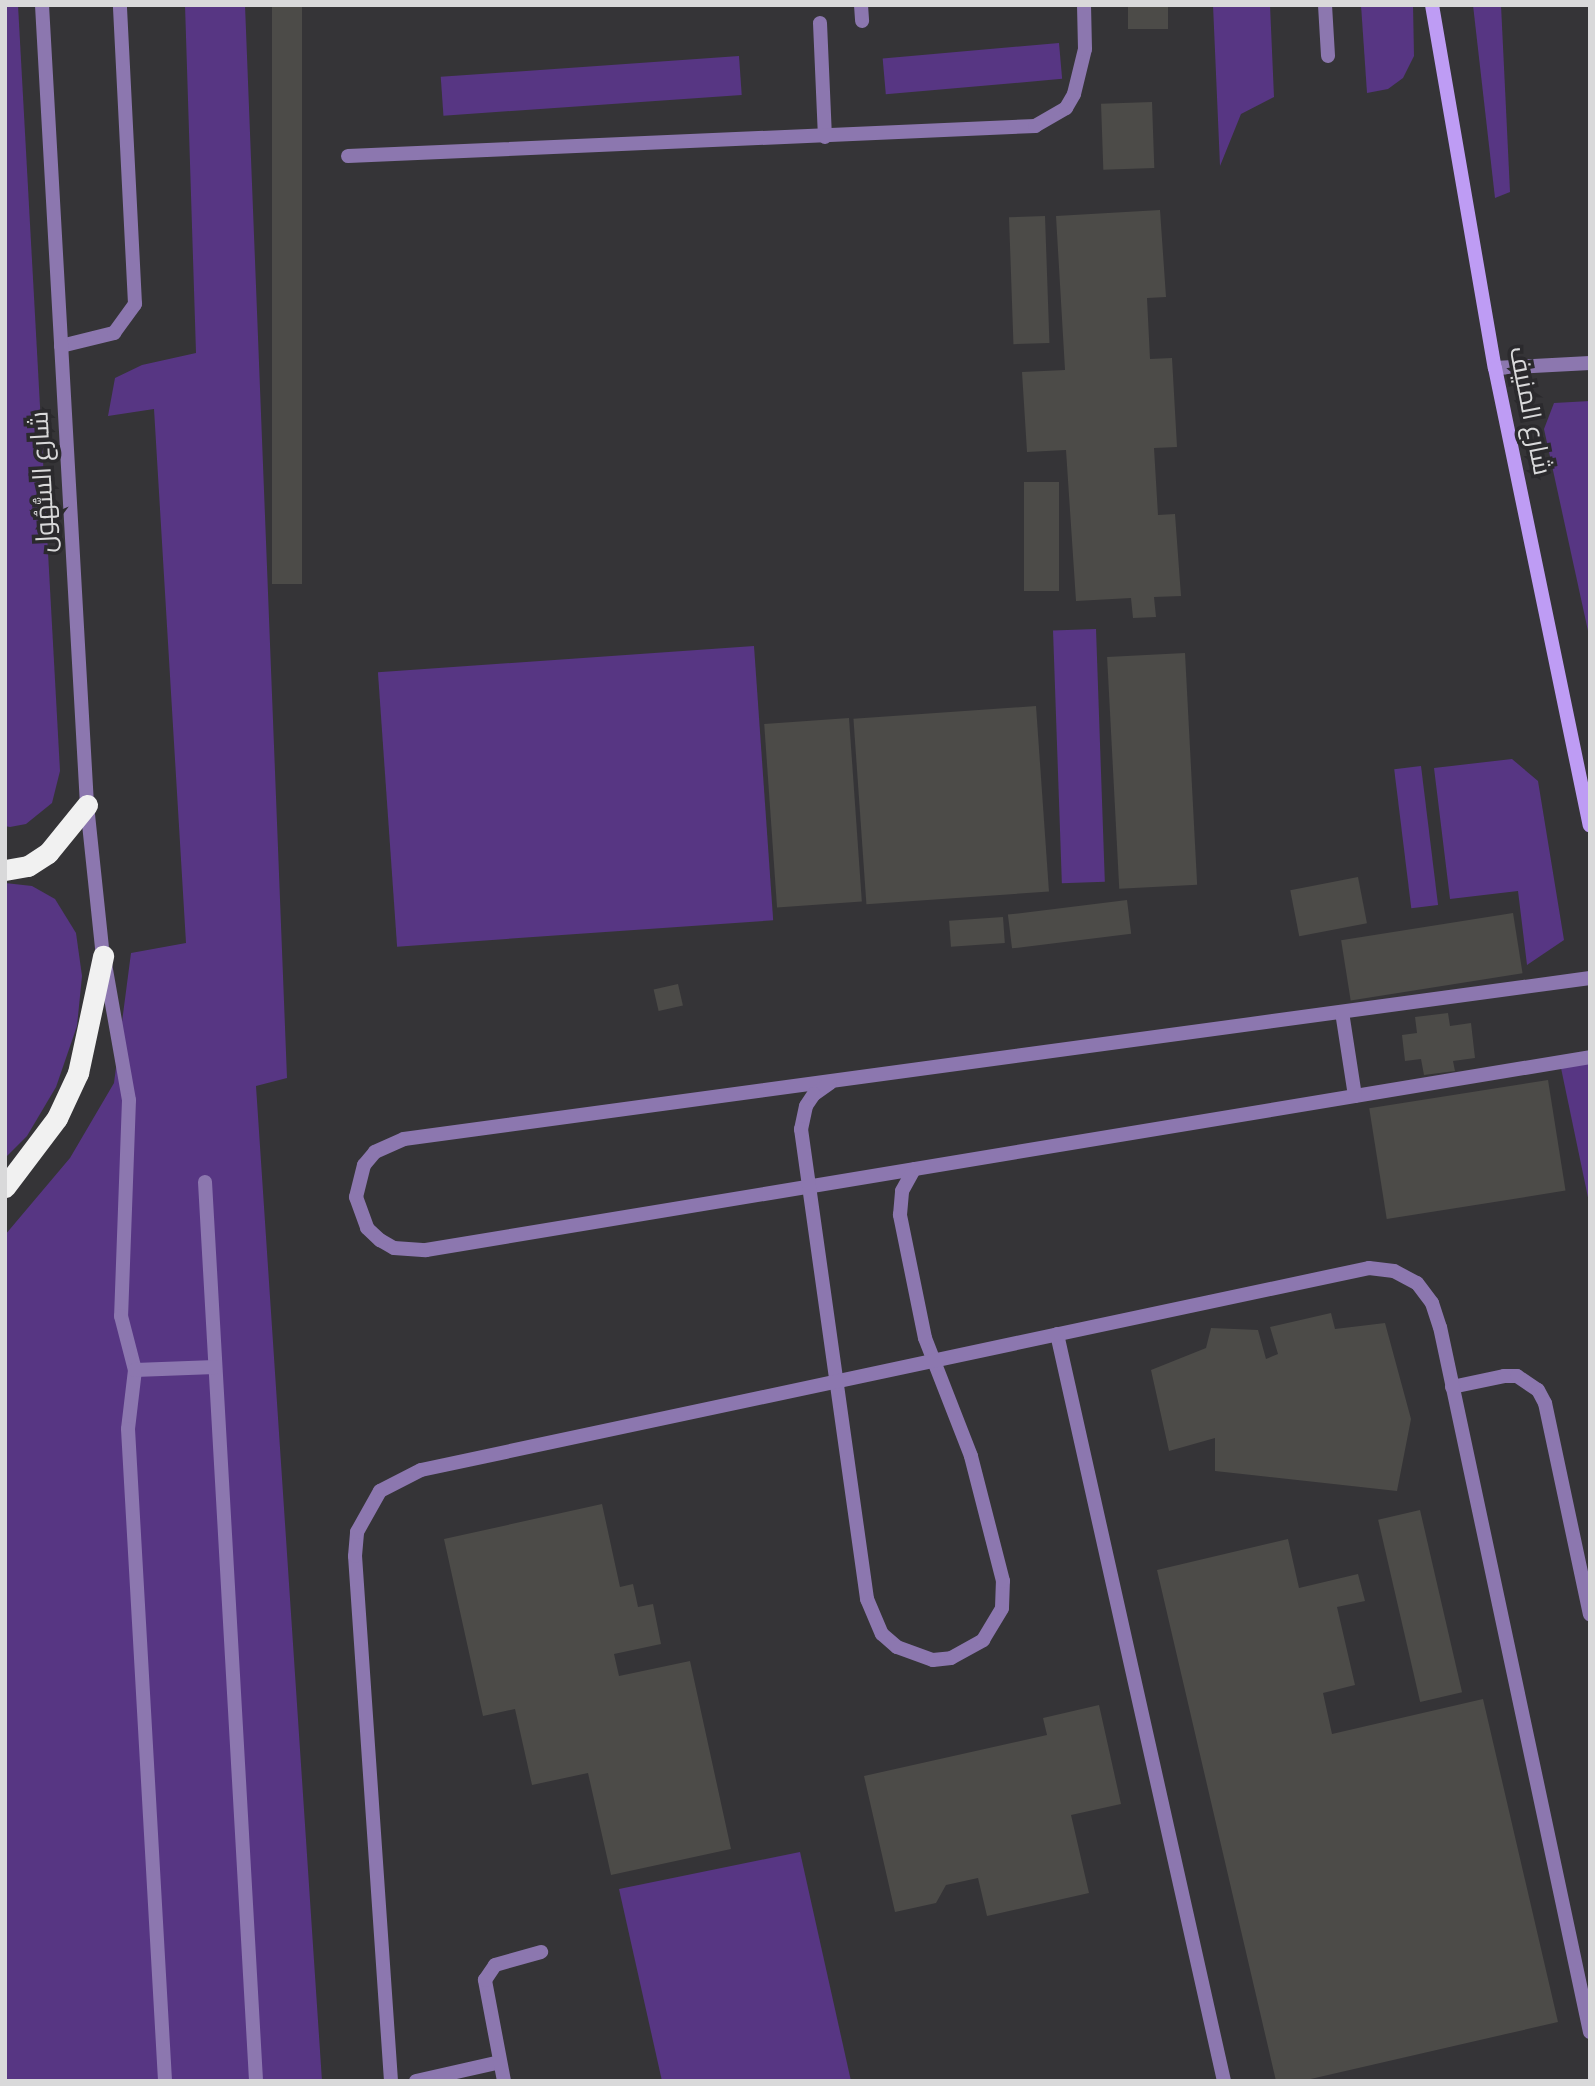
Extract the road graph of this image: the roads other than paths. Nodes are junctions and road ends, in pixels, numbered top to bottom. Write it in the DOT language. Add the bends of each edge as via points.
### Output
graph roads {
  1 [pos="42,5"];
  2 [pos="120,5"];
  3 [pos="861,5"];
  4 [pos="1084,5"];
  5 [pos="1325,5"];
  6 [pos="1432,5"];
  7 [pos="862,21"];
  8 [pos="820,23"];
  9 [pos="1328,56"];
  10 [pos="825,137"];
  11 [pos="348,156"];
  12 [pos="61,346"];
  13 [pos="1590,363"];
  14 [pos="1495,368"];
  15 [pos="87,805"];
  16 [pos="1590,825"];
  17 [pos="5,870"];
  18 [pos="103,956"];
  19 [pos="1590,978"];
  20 [pos="1342,1012"];
  21 [pos="1590,1057"];
  22 [pos="841,1080"];
  23 [pos="1355,1096"];
  24 [pos="914,1169"];
  25 [pos="205,1182"];
  26 [pos="810,1186"];
  27 [pos="5,1187"];
  28 [pos="1057,1334"];
  29 [pos="933,1361"];
  30 [pos="215,1367"];
  31 [pos="135,1370"];
  32 [pos="838,1381"];
  33 [pos="1452,1387"];
  34 [pos="1590,1614"];
  35 [pos="541,1952"];
  36 [pos="1590,2032"];
  37 [pos="500,2062"];
  38 [pos="456,2076"];
  39 [pos="165,2081"];
  40 [pos="256,2081"];
  41 [pos="391,2081"];
  42 [pos="416,2081"];
  43 [pos="504,2081"];
  44 [pos="1224,2081"];
  1 -- 12 [label="street, شارع السُّهُول"];
  2 -- 12 [label="street" via="135,304 114,333"];
  3 -- 7 [label="street"];
  4 -- 10 [label="street" via="1082,74 1066,108 1051,119 1035,126"];
  5 -- 9 [label="street"];
  6 -- 14 [label="street, شارع المنيف"];
  8 -- 10 [label="street"];
  10 -- 11 [label="street"];
  12 -- 15 [label="street, شارع السُّهُول"];
  13 -- 14 [label="street"];
  14 -- 16 [label="street, شارع المنيف"];
  15 -- 17 [label="highway" via="48,853 27,866"];
  15 -- 18 [label="street, شارع السُّهُول"];
  18 -- 27 [label="highway" via="78,1073 57,1118"];
  18 -- 31 [label="street, شارع السُّهُول" via="129,1100 121,1316"];
  19 -- 20 [label="street"];
  20 -- 22 [label="street"];
  20 -- 23 [label="street"];
  21 -- 23 [label="street"];
  22 -- 26 [label="street" via="814,1094 802,1117"];
  22 -- 26 [label="street" via="404,1139 374,1152 364,1165 356,1197 368,1228 394,1248 410,1251"];
  23 -- 24 [label="street"];
  24 -- 26 [label="street"];
  24 -- 29 [label="street" via="902,1191 900,1215"];
  25 -- 30 [label="street"];
  26 -- 32 [label="street"];
  28 -- 29 [label="street"];
  28 -- 33 [label="street" via="1369,1268 1394,1270 1417,1283 1432,1303"];
  28 -- 44 [label="street"];
  29 -- 32 [label="street"];
  29 -- 32 [label="street" via="971,1457 1003,1581 1002,1608 995,1625 969,1651 951,1658 933,1660 905,1652 882,1634 872,1618"];
  30 -- 31 [label="street"];
  30 -- 40 [label="street"];
  31 -- 39 [label="street" via="128,1429"];
  32 -- 41 [label="street" via="421,1470 380,1491 365,1510 355,1556"];
  33 -- 34 [label="street" via="1517,1376 1538,1390 1545,1403"];
  33 -- 36 [label="street"];
  35 -- 37 [label="street" via="495,1965 485,1980"];
  37 -- 38 [label="street"];
  37 -- 43 [label="street"];
  38 -- 42 [label="street"];
}
